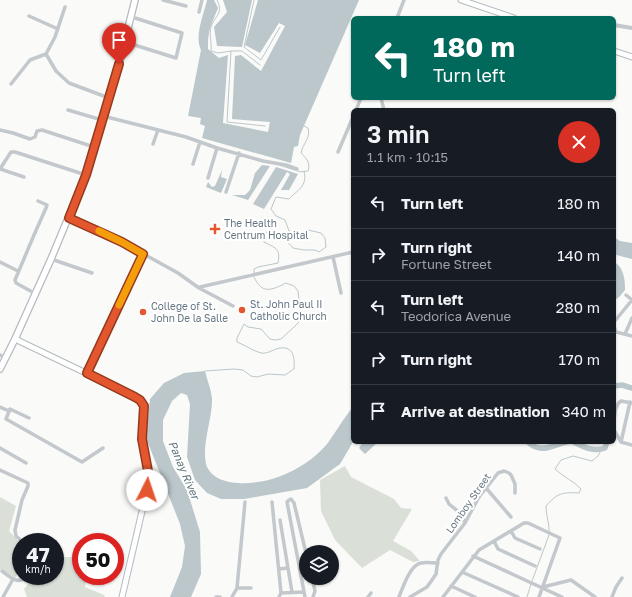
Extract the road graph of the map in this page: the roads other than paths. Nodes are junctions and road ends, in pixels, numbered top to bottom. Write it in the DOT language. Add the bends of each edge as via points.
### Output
graph roads {
  1 [pos="136,0"];
  2 [pos="163,0"];
  3 [pos="202,0"];
  4 [pos="404,0"];
  5 [pos="461,0"];
  6 [pos="186,6"];
  7 [pos="65,7"];
  8 [pos="199,12"];
  9 [pos="29,16"];
  10 [pos="397,16"];
  11 [pos="508,16"];
  12 [pos="132,17"];
  13 [pos="616,25"];
  14 [pos="632,28"];
  15 [pos="58,29"];
  16 [pos="125,42"];
  17 [pos="616,53"];
  18 [pos="46,54"];
  19 [pos="632,57"];
  20 [pos="11,84"];
  21 [pos="109,98"];
  22 [pos="68,110"];
  23 [pos="103,118"];
  24 [pos="351,122"];
  25 [pos="158,130"];
  26 [pos="2,131"];
  27 [pos="0,136"];
  28 [pos="200,142"];
  29 [pos="153,144"];
  30 [pos="94,147"];
  31 [pos="217,148"];
  32 [pos="338,152"];
  33 [pos="239,153"];
  34 [pos="193,164"];
  35 [pos="297,169"];
  36 [pos="86,175"];
  37 [pos="24,177"];
  38 [pos="208,178"];
  39 [pos="226,192"];
  40 [pos="38,201"];
  41 [pos="69,218"];
  42 [pos="351,252"];
  43 [pos="143,254"];
  44 [pos="333,257"];
  45 [pos="51,259"];
  46 [pos="0,262"];
  47 [pos="18,271"];
  48 [pos="92,273"];
  49 [pos="199,288"];
  50 [pos="341,293"];
  51 [pos="36,294"];
  52 [pos="626,295"];
  53 [pos="632,300"];
  54 [pos="234,306"];
  55 [pos="632,318"];
  56 [pos="616,320"];
  57 [pos="616,332"];
  58 [pos="624,334"];
  59 [pos="632,336"];
  60 [pos="15,339"];
  61 [pos="3,356"];
  62 [pos="0,369"];
  63 [pos="87,373"];
  64 [pos="631,402"];
  65 [pos="0,407"];
  66 [pos="616,407"];
  67 [pos="9,411"];
  68 [pos="29,418"];
  69 [pos="616,433"];
  70 [pos="621,442"];
  71 [pos="632,445"];
  72 [pos="0,448"];
  73 [pos="103,448"];
  74 [pos="26,462"];
  75 [pos="0,470"];
  76 [pos="486,488"];
  77 [pos="516,493"];
  78 [pos="446,498"];
  79 [pos="245,502"];
  80 [pos="272,502"];
  81 [pos="511,516"];
  82 [pos="280,520"];
  83 [pos="465,524"];
  84 [pos="511,531"];
  85 [pos="16,533"];
  86 [pos="282,535"];
  87 [pos="276,536"];
  88 [pos="494,541"];
  89 [pos="304,545"];
  90 [pos="540,549"];
  91 [pos="473,556"];
  92 [pos="438,563"];
  93 [pos="299,566"];
  94 [pos="535,566"];
  95 [pos="288,568"];
  96 [pos="279,569"];
  97 [pos="2,571"];
  98 [pos="462,572"];
  99 [pos="12,578"];
  100 [pos="622,578"];
  101 [pos="12,581"];
  102 [pos="303,585"];
  103 [pos="314,585"];
  104 [pos="451,586"];
  105 [pos="237,588"];
  106 [pos="251,588"];
  107 [pos="543,588"];
  108 [pos="292,592"];
  109 [pos="304,592"];
  110 [pos="281,593"];
  111 [pos="370,593"];
  112 [pos="614,596"];
  113 [pos="3,597"];
  114 [pos="122,597"];
  115 [pos="216,597"];
  116 [pos="220,597"];
  117 [pos="232,597"];
  118 [pos="279,597"];
  119 [pos="305,597"];
  120 [pos="313,597"];
  121 [pos="368,597"];
  122 [pos="399,597"];
  123 [pos="410,597"];
  124 [pos="443,597"];
  125 [pos="474,597"];
  126 [pos="518,597"];
  127 [pos="539,597"];
  128 [pos="562,597"];
  129 [pos="596,597"];
  1 -- 12 [label="main road"];
  2 -- 6 [label="street"];
  3 -- 8 [label="street"];
  4 -- 10 [label="street"];
  5 -- 11 [label="main road"];
  7 -- 15 [label="street"];
  9 -- 15 [label="street"];
  12 -- 16 [label="main road"];
  12 -- 16 [label="street" via="182,33 176,58"];
  13 -- 14 [label="street"];
  15 -- 18 [label="street"];
  16 -- 21 [label="main road"];
  17 -- 19 [label="main road"];
  18 -- 20 [label="street" via="30,60"];
  18 -- 21 [label="street" via="56,71 68,83"];
  21 -- 23 [label="main road"];
  22 -- 23 [label="street"];
  23 -- 25 [label="street"];
  23 -- 30 [label="main road"];
  24 -- 32 [label="street"];
  25 -- 28 [label="street"];
  25 -- 29 [label="street"];
  26 -- 27 [label="street"];
  26 -- 30 [label="street" via="30,139 37,131 42,130"];
  28 -- 31 [label="street"];
  28 -- 34 [label="street"];
  30 -- 36 [label="main road"];
  31 -- 33 [label="street"];
  31 -- 38 [label="street"];
  33 -- 35 [label="street"];
  33 -- 39 [label="street"];
  36 -- 37 [label="street" via="11,152 0,169"];
  36 -- 41 [label="main road"];
  40 -- 47 [label="street" via="47,205"];
  41 -- 43 [label="street"];
  41 -- 45 [label="main road"];
  42 -- 44 [label="street"];
  43 -- 49 [label="street"];
  43 -- 63 [label="street"];
  44 -- 49 [label="street"];
  44 -- 50 [label="street"];
  45 -- 48 [label="street"];
  45 -- 51 [label="main road"];
  46 -- 47 [label="street"];
  47 -- 51 [label="street" via="16,283"];
  49 -- 54 [label="street"];
  51 -- 60 [label="main road"];
  52 -- 53 [label="street"];
  53 -- 56 [label="street"];
  55 -- 58 [label="street"];
  57 -- 58 [label="street"];
  58 -- 59 [label="street"];
  60 -- 61 [label="main road"];
  60 -- 63 [label="main road"];
  61 -- 62 [label="main road"];
  63 -- 114 [label="main road" via="135,397 144,406 142,439 148,471 147,485"];
  64 -- 66 [label="street" via="621,401"];
  64 -- 70 [label="street"];
  65 -- 67 [label="street"];
  67 -- 68 [label="street" via="10,409"];
  67 -- 73 [label="street" via="6,419 82,462"];
  69 -- 70 [label="street"];
  70 -- 71 [label="street"];
  72 -- 74 [label="street"];
  75 -- 85 [label="street" via="28,484"];
  76 -- 77 [label="street, Lomboy Street" via="498,473 504,471 511,475"];
  76 -- 81 [label="street"];
  76 -- 83 [label="street, Lomboy Street"];
  78 -- 83 [label="street" via="460,513"];
  79 -- 105 [label="street"];
  80 -- 87 [label="street"];
  82 -- 86 [label="street"];
  83 -- 92 [label="street, Lomboy Street" via="445,548"];
  84 -- 88 [label="street"];
  84 -- 90 [label="street" via="515,538"];
  84 -- 107 [label="street" via="524,523 560,538"];
  86 -- 87 [label="street"];
  86 -- 95 [label="street"];
  87 -- 96 [label="street"];
  88 -- 91 [label="street"];
  88 -- 94 [label="street" via="498,549"];
  89 -- 93 [label="street" via="294,503 289,500 287,502"];
  91 -- 98 [label="street"];
  91 -- 107 [label="street"];
  92 -- 122 [label="street" via="416,565"];
  92 -- 123 [label="street, Lomboy Street" via="436,574 427,587"];
  95 -- 96 [label="street"];
  95 -- 108 [label="street"];
  96 -- 110 [label="street"];
  97 -- 99 [label="street"];
  98 -- 104 [label="street"];
  98 -- 126 [label="street"];
  100 -- 112 [label="street"];
  101 -- 113 [label="street"];
  102 -- 109 [label="street"];
  103 -- 120 [label="street"];
  104 -- 124 [label="street"];
  104 -- 125 [label="street"];
  105 -- 106 [label="street"];
  105 -- 117 [label="street"];
  107 -- 127 [label="street"];
  107 -- 128 [label="street"];
  107 -- 129 [label="street" via="571,580"];
  108 -- 109 [label="street"];
  108 -- 110 [label="street"];
  109 -- 119 [label="street"];
  110 -- 118 [label="street"];
  111 -- 121 [label="street"];
  115 -- 116 [label="street"];
}
